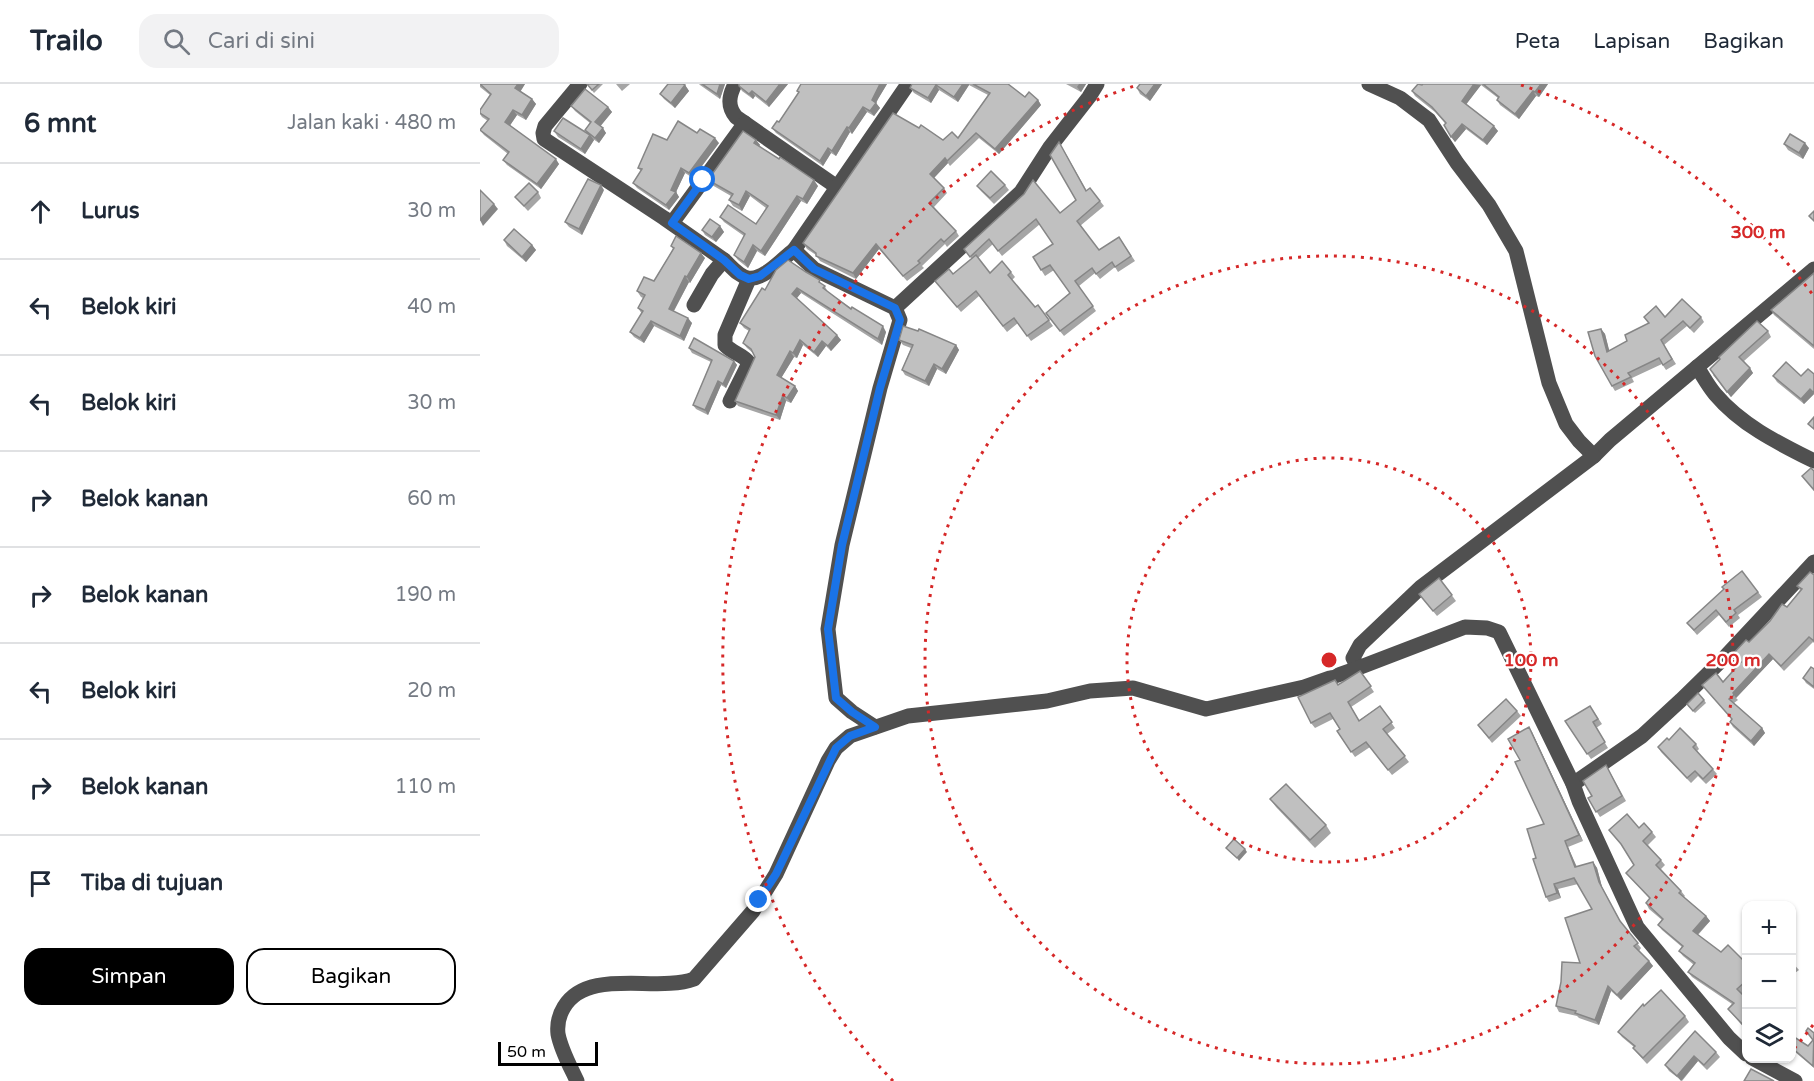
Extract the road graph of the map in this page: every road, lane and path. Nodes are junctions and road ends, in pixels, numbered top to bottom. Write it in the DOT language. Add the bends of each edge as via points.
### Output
graph roads {
  1 [pos="580,84"];
  2 [pos="735,84"];
  3 [pos="908,84"];
  4 [pos="1097,84"];
  5 [pos="1370,84"];
  6 [pos="745,123"];
  7 [pos="837,187"];
  8 [pos="672,223"];
  9 [pos="794,250"];
  10 [pos="724,260"];
  11 [pos="1814,269"];
  12 [pos="749,279"];
  13 [pos="694,304"];
  14 [pos="895,308"];
  15 [pos="1697,367"];
  16 [pos="730,401"];
  17 [pos="1594,456"];
  18 [pos="1814,461"];
  19 [pos="1814,562"];
  20 [pos="1358,669"];
  21 [pos="875,727"];
  22 [pos="1573,783"];
  23 [pos="1742,1050"];
  24 [pos="1760,1063"];
  25 [pos="577,1081"];
  26 [pos="1795,1081"];
  1 -- 8 [label="street" via="545,126 544,139"];
  2 -- 6 [label="street" via="730,109"];
  3 -- 7 [label="street"];
  4 -- 14 [label="street" via="1021,192"];
  5 -- 17 [label="street" via="1400,98 1429,120 1489,205 1516,251 1549,383 1566,424"];
  6 -- 7 [label="street"];
  6 -- 8 [label="street"];
  7 -- 9 [label="street"];
  8 -- 10 [label="street"];
  9 -- 12 [label="street" via="760,276"];
  9 -- 14 [label="street" via="814,269"];
  10 -- 12 [label="street"];
  10 -- 13 [label="street"];
  11 -- 15 [label="street"];
  12 -- 16 [label="street" via="725,335 725,345 749,363"];
  14 -- 21 [label="street" via="900,320 842,545 828,629 836,698"];
  15 -- 17 [label="street"];
  15 -- 18 [label="street" via="1737,417"];
  17 -- 20 [label="street" via="1421,586 1360,645 1353,658"];
  19 -- 22 [label="street" via="1681,700 1642,735"];
  20 -- 21 [label="street" via="1304,687 1206,709 1133,688 908,716"];
  20 -- 22 [label="street" via="1465,627 1499,632"];
  21 -- 25 [label="street" via="850,736 836,748 776,874 753,911 694,979 682,984 606,984 569,999 560,1014 558,1031"];
  22 -- 23 [label="street" via="1637,927"];
  24 -- 26 [label="street"];
}
